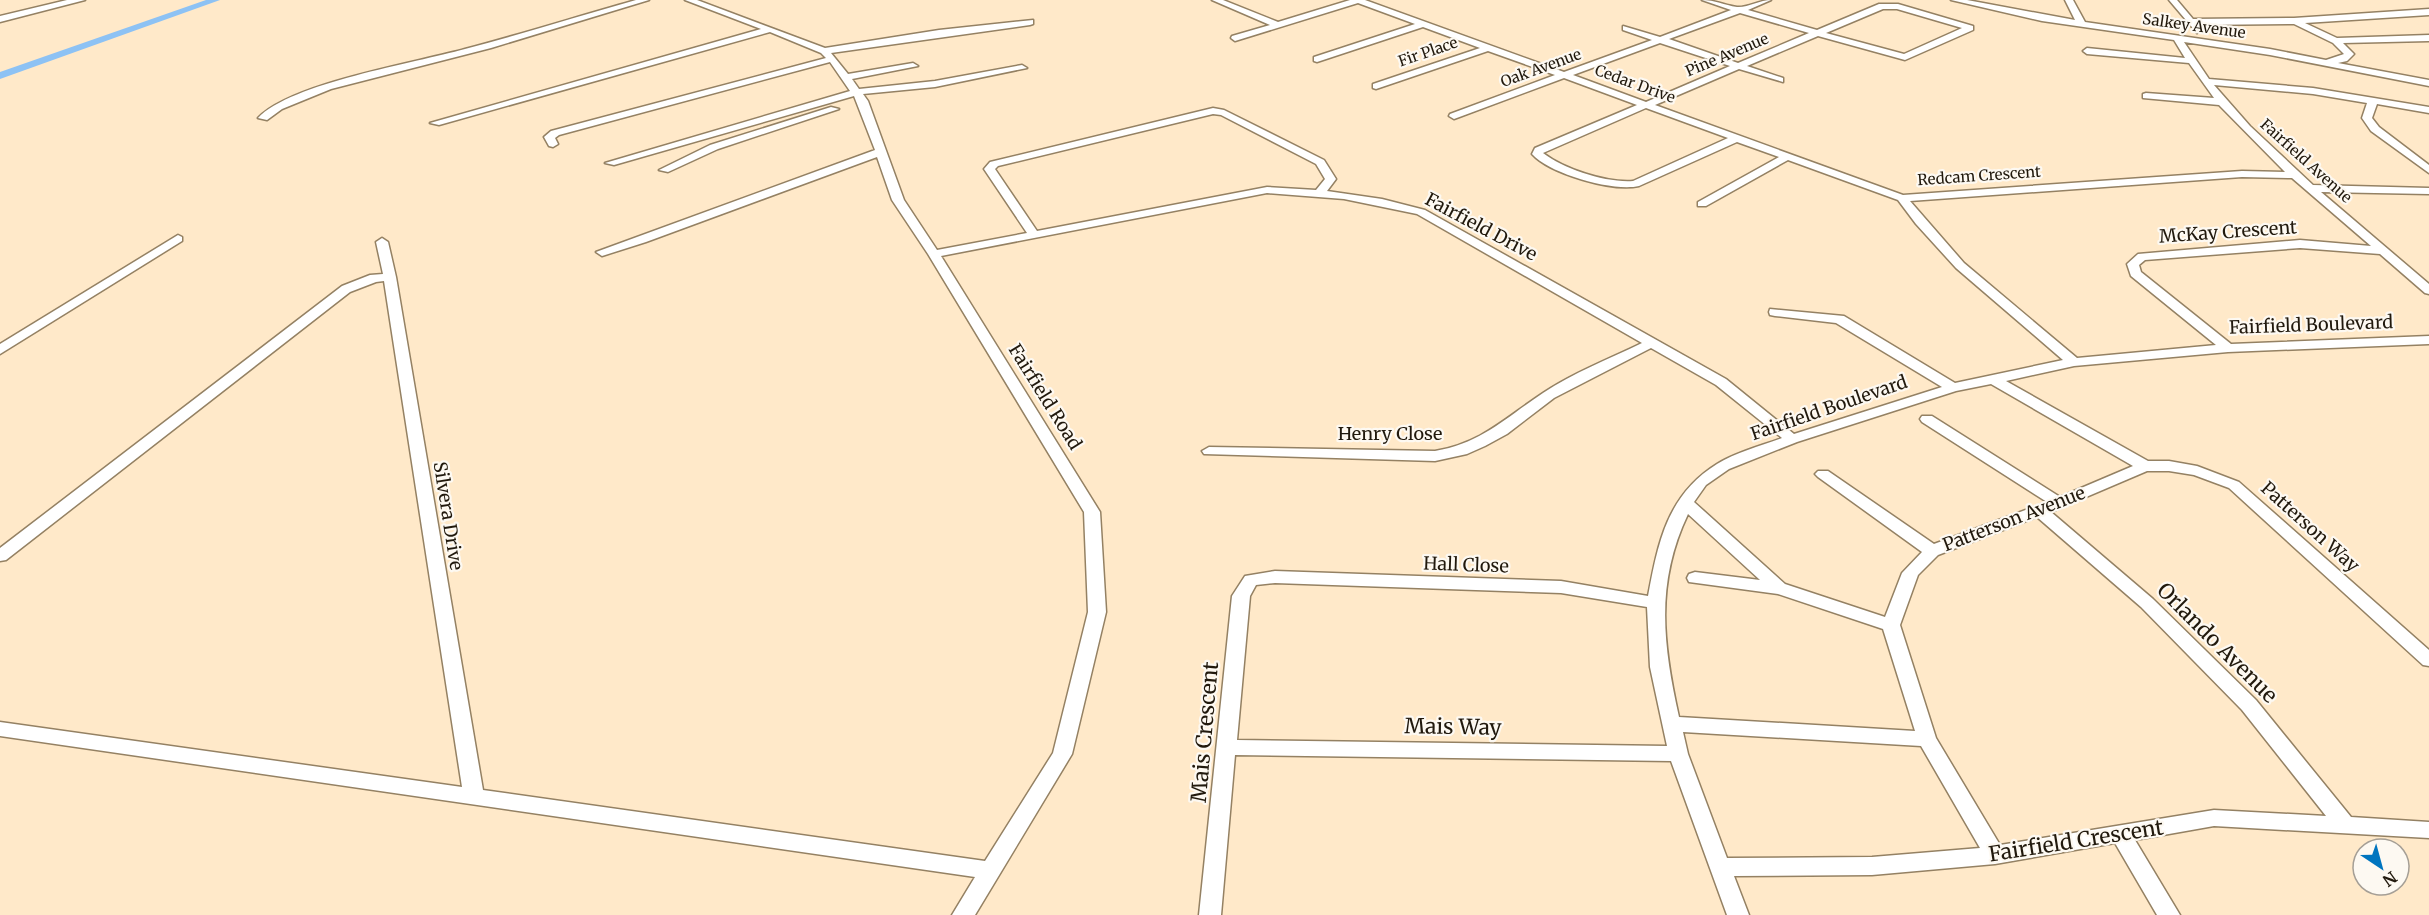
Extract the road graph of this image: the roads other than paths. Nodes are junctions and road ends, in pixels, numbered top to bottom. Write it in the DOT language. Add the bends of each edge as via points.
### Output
graph roads {
  1 [pos="80,0"];
  2 [pos="645,0"];
  3 [pos="689,0"];
  4 [pos="1220,0"];
  5 [pos="1358,0"];
  6 [pos="1706,0"];
  7 [pos="1767,0"];
  8 [pos="1954,0"];
  9 [pos="2069,0"];
  10 [pos="2173,0"];
  11 [pos="50,4"];
  12 [pos="1739,10"];
  13 [pos="2429,12"];
  14 [pos="0,19"];
  15 [pos="2294,21"];
  16 [pos="1030,22"];
  17 [pos="2191,22"];
  18 [pos="2081,23"];
  19 [pos="1425,24"];
  20 [pos="1278,25"];
  21 [pos="1626,28"];
  22 [pos="768,30"];
  23 [pos="1817,32"];
  24 [pos="1235,38"];
  25 [pos="2429,38"];
  26 [pos="1658,39"];
  27 [pos="2178,39"];
  28 [pos="2336,41"];
  29 [pos="2209,43"];
  30 [pos="1490,47"];
  31 [pos="2087,51"];
  32 [pos="828,55"];
  33 [pos="1317,59"];
  34 [pos="2192,61"];
  35 [pos="2322,62"];
  36 [pos="913,66"];
  37 [pos="1739,67"];
  38 [pos="1022,69"];
  39 [pos="1567,75"];
  40 [pos="846,77"];
  41 [pos="1780,80"];
  42 [pos="2207,82"];
  43 [pos="2429,83"];
  44 [pos="1376,86"];
  45 [pos="860,96"];
  46 [pos="2146,96"];
  47 [pos="2373,100"];
  48 [pos="2222,102"];
  49 [pos="1647,104"];
  50 [pos="2429,110"];
  51 [pos="1454,116"];
  52 [pos="263,118"];
  53 [pos="435,123"];
  54 [pos="1737,138"];
  55 [pos="553,144"];
  56 [pos="880,153"];
  57 [pos="1788,156"];
  58 [pos="610,163"];
  59 [pos="664,170"];
  60 [pos="2429,170"];
  61 [pos="2296,175"];
  62 [pos="2312,188"];
  63 [pos="2429,191"];
  64 [pos="1320,192"];
  65 [pos="1902,198"];
  66 [pos="1701,204"];
  67 [pos="1034,234"];
  68 [pos="178,239"];
  69 [pos="382,242"];
  70 [pos="2385,251"];
  71 [pos="602,252"];
  72 [pos="934,254"];
  73 [pos="390,277"];
  74 [pos="2429,290"];
  75 [pos="1775,312"];
  76 [pos="2429,340"];
  77 [pos="1651,343"];
  78 [pos="2228,348"];
  79 [pos="0,350"];
  80 [pos="2074,362"];
  81 [pos="1994,380"];
  82 [pos="1953,388"];
  83 [pos="1927,419"];
  84 [pos="1792,439"];
  85 [pos="1209,451"];
  86 [pos="2145,466"];
  87 [pos="1823,474"];
  88 [pos="1685,503"];
  89 [pos="2059,503"];
  90 [pos="2039,510"];
  91 [pos="1932,551"];
  92 [pos="0,556"];
  93 [pos="1275,577"];
  94 [pos="1695,578"];
  95 [pos="1779,588"];
  96 [pos="1655,603"];
  97 [pos="1891,625"];
  98 [pos="2429,660"];
  99 [pos="1671,724"];
  100 [pos="0,729"];
  101 [pos="1927,739"];
  102 [pos="1227,747"];
  103 [pos="1678,754"];
  104 [pos="474,797"];
  105 [pos="2345,825"];
  106 [pos="2429,830"];
  107 [pos="2120,833"];
  108 [pos="1995,855"];
  109 [pos="1722,867"];
  110 [pos="993,871"];
  111 [pos="963,915"];
  112 [pos="1210,915"];
  113 [pos="1738,915"];
  114 [pos="2169,915"];
  1 -- 11 [label="street"];
  2 -- 52 [label="street" via="307,95 273,108"];
  3 -- 22 [label="street"];
  4 -- 20 [label="street"];
  5 -- 19 [label="street, Cedar Drive"];
  5 -- 20 [label="street"];
  6 -- 12 [label="street"];
  7 -- 12 [label="street, Oak Avenue"];
  8 -- 18 [label="street, Salkey Avenue"];
  9 -- 18 [label="street"];
  10 -- 17 [label="street"];
  11 -- 14 [label="street"];
  12 -- 23 [label="street"];
  12 -- 26 [label="street, Oak Avenue"];
  13 -- 15 [label="street"];
  15 -- 17 [label="street"];
  15 -- 28 [label="street"];
  16 -- 32 [label="street" via="959,30"];
  17 -- 29 [label="street"];
  18 -- 27 [label="street, Salkey Avenue"];
  19 -- 30 [label="street, Cedar Drive"];
  19 -- 33 [label="street"];
  20 -- 24 [label="street"];
  21 -- 26 [label="street"];
  22 -- 32 [label="street"];
  22 -- 53 [label="street"];
  23 -- 23 [label="street, Pine Avenue" via="1905,57 1970,28 1890,6"];
  23 -- 37 [label="street, Pine Avenue"];
  25 -- 28 [label="street"];
  26 -- 37 [label="street"];
  26 -- 39 [label="street, Oak Avenue"];
  27 -- 29 [label="street, Salkey Avenue"];
  27 -- 34 [label="street, Fairfield Avenue"];
  28 -- 35 [label="street" via="2348,57"];
  29 -- 35 [label="street, Salkey Avenue"];
  30 -- 39 [label="street, Cedar Drive"];
  30 -- 44 [label="street, Fir Place"];
  31 -- 34 [label="street"];
  32 -- 40 [label="street, Fairfield Road"];
  32 -- 55 [label="street" via="555,133 549,137"];
  34 -- 42 [label="street, Fairfield Avenue"];
  35 -- 43 [label="street, Salkey Avenue"];
  36 -- 40 [label="street"];
  37 -- 41 [label="street"];
  37 -- 49 [label="street, Pine Avenue"];
  38 -- 45 [label="street"];
  39 -- 49 [label="street, Cedar Drive"];
  39 -- 51 [label="street, Oak Avenue"];
  40 -- 45 [label="street, Fairfield Road"];
  42 -- 47 [label="street"];
  42 -- 48 [label="street, Fairfield Avenue"];
  45 -- 56 [label="street, Fairfield Road"];
  45 -- 58 [label="street"];
  45 -- 59 [label="street" via="725,143"];
  46 -- 48 [label="street"];
  47 -- 50 [label="street"];
  47 -- 60 [label="street" via="2367,118 2375,129"];
  48 -- 61 [label="street, Fairfield Avenue"];
  49 -- 54 [label="street, Cedar Drive"];
  49 -- 54 [label="street, Pine Avenue" via="1537,154 1623,187"];
  54 -- 57 [label="street, Cedar Drive"];
  56 -- 71 [label="street"];
  56 -- 72 [label="street, Fairfield Road" via="898,200"];
  57 -- 65 [label="street, Cedar Drive"];
  57 -- 66 [label="street"];
  61 -- 62 [label="street, Fairfield Avenue"];
  61 -- 65 [label="street, Redcam Crescent" via="2242,174"];
  62 -- 63 [label="street"];
  62 -- 70 [label="street, Fairfield Avenue"];
  64 -- 67 [label="street, Fairfield Drive" via="1267,190"];
  64 -- 67 [label="street" via="1331,179 1320,162 1224,113 1207,112 994,164 989,169"];
  64 -- 77 [label="street, Fairfield Drive" via="1386,202 1421,212"];
  65 -- 80 [label="street, Redcam Crescent" via="1923,228 1956,261"];
  67 -- 72 [label="street, Fairfield Drive"];
  68 -- 79 [label="street"];
  69 -- 73 [label="street, Silvera Drive"];
  70 -- 74 [label="street, Fairfield Avenue"];
  70 -- 78 [label="street, McKay Crescent" via="2300,244 2142,257 2133,264 2134,273"];
  72 -- 110 [label="street, Fairfield Road" via="1092,512 1097,612 1062,754"];
  73 -- 92 [label="street" via="374,278 346,289"];
  73 -- 104 [label="street, Silvera Drive"];
  75 -- 82 [label="street" via="1839,319"];
  76 -- 78 [label="street, Fairfield Boulevard"];
  77 -- 84 [label="street, Fairfield Drive" via="1721,382"];
  77 -- 85 [label="street, Henry Close" via="1549,395 1502,431 1462,451 1435,456"];
  78 -- 80 [label="street, Fairfield Boulevard"];
  80 -- 81 [label="street, Fairfield Boulevard"];
  81 -- 82 [label="street, Fairfield Boulevard"];
  81 -- 86 [label="street"];
  82 -- 84 [label="street, Fairfield Boulevard"];
  83 -- 89 [label="street"];
  84 -- 88 [label="street, Fairfield Boulevard" via="1724,466 1701,482"];
  86 -- 89 [label="street, Patterson Avenue"];
  86 -- 98 [label="street, Patterson Way" via="2197,471 2234,485"];
  87 -- 91 [label="street"];
  88 -- 95 [label="street"];
  88 -- 96 [label="street, Fairfield Boulevard" via="1666,540"];
  89 -- 90 [label="street, Patterson Avenue"];
  90 -- 91 [label="street, Patterson Avenue"];
  90 -- 105 [label="street, Orlando Avenue" via="2147,603 2249,705"];
  91 -- 97 [label="street, Patterson Avenue" via="1910,573"];
  93 -- 96 [label="street, Hall Close" via="1561,587"];
  93 -- 102 [label="street, Mais Crescent" via="1251,580 1240,596"];
  94 -- 95 [label="street"];
  95 -- 97 [label="street"];
  96 -- 99 [label="street, Fairfield Boulevard" via="1659,668"];
  97 -- 101 [label="street"];
  99 -- 101 [label="street"];
  99 -- 103 [label="street, Fairfield Boulevard"];
  100 -- 104 [label="street"];
  101 -- 108 [label="street"];
  102 -- 103 [label="street, Mais Way"];
  102 -- 112 [label="street, Mais Crescent"];
  103 -- 109 [label="street, Fairfield Boulevard"];
  104 -- 110 [label="street"];
  105 -- 106 [label="street, Fairfield Crescent"];
  105 -- 107 [label="street, Fairfield Crescent" via="2214,818"];
  107 -- 108 [label="street, Fairfield Crescent"];
  107 -- 114 [label="street"];
  108 -- 109 [label="street, Fairfield Crescent" via="1872,866"];
  109 -- 113 [label="street, Fairfield Boulevard"];
  110 -- 111 [label="street, Fairfield Road"];
}
